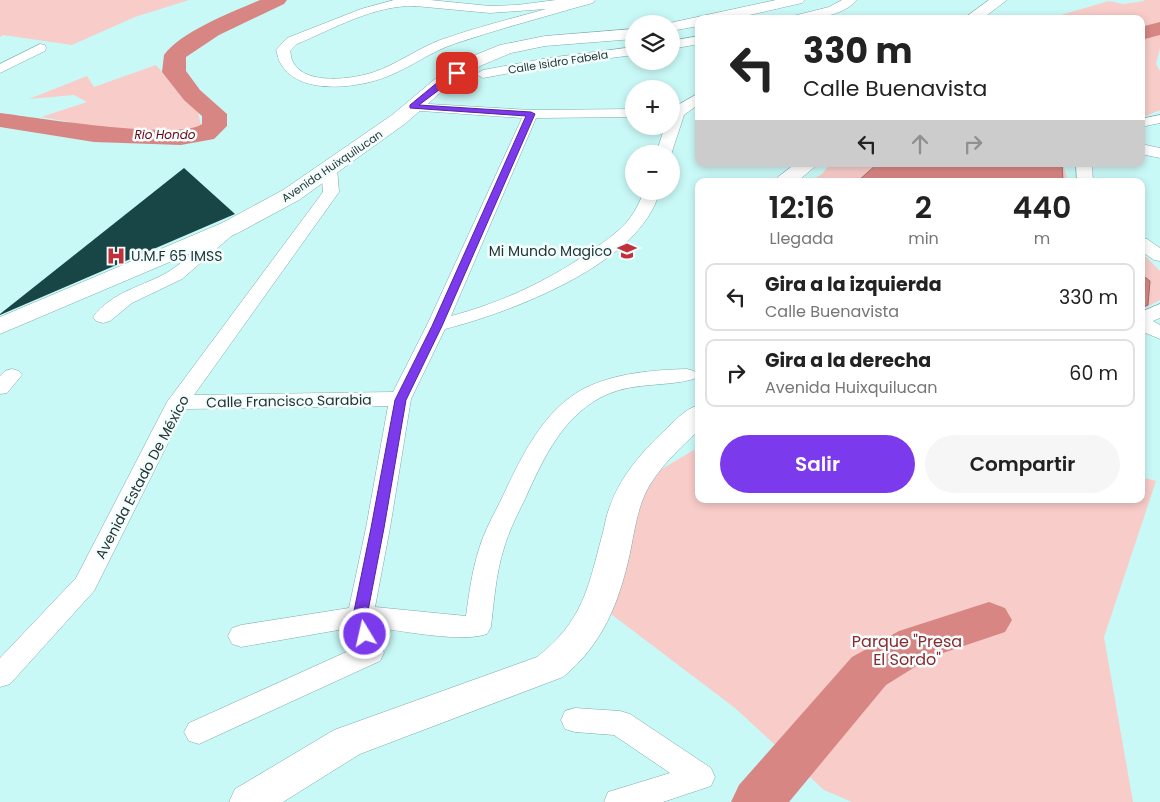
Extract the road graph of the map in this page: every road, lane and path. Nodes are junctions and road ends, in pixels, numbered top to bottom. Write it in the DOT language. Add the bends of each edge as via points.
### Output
graph roads {
  1 [pos="572,0"];
  2 [pos="589,0"];
  3 [pos="797,0"];
  4 [pos="851,0"];
  5 [pos="999,0"];
  6 [pos="749,15"];
  7 [pos="813,15"];
  8 [pos="977,15"];
  9 [pos="695,22"];
  10 [pos="680,24"];
  11 [pos="625,35"];
  12 [pos="695,41"];
  13 [pos="680,43"];
  14 [pos="40,48"];
  15 [pos="625,52"];
  16 [pos="0,69"];
  17 [pos="483,74"];
  18 [pos="695,100"];
  19 [pos="412,107"];
  20 [pos="680,109"];
  21 [pos="531,114"];
  22 [pos="625,114"];
  23 [pos="1160,119"];
  24 [pos="1145,122"];
  25 [pos="1145,150"];
  26 [pos="1160,153"];
  27 [pos="804,167"];
  28 [pos="329,168"];
  29 [pos="789,178"];
  30 [pos="648,200"];
  31 [pos="230,228"];
  32 [pos="1145,246"];
  33 [pos="1160,256"];
  34 [pos="1160,310"];
  35 [pos="103,317"];
  36 [pos="1145,319"];
  37 [pos="1145,324"];
  38 [pos="0,326"];
  39 [pos="437,326"];
  40 [pos="1160,333"];
  41 [pos="687,375"];
  42 [pos="400,400"];
  43 [pos="178,402"];
  44 [pos="695,418"];
  45 [pos="360,616"];
  46 [pos="241,636"];
  47 [pos="0,676"];
  48 [pos="575,720"];
  49 [pos="199,732"];
  50 [pos="249,802"];
  51 [pos="619,802"];
  1 -- 2 [label="street" via="507,10 460,8 428,2 392,5 292,41 283,50 283,60 303,78 319,82 361,81 446,42"];
  3 -- 6 [label="street"];
  4 -- 7 [label="street" via="833,10"];
  5 -- 8 [label="street"];
  9 -- 10 [label="street"];
  11 -- 19 [label="street, Avenida Huixquilucan" via="545,41 506,49 474,62"];
  12 -- 13 [label="street"];
  14 -- 16 [label="street"];
  15 -- 17 [label="street, Calle Isidro Fabela"];
  18 -- 20 [label="street"];
  19 -- 21 [label="street"];
  19 -- 28 [label="street, Avenida Huixquilucan"];
  21 -- 22 [label="street"];
  21 -- 39 [label="street"];
  23 -- 24 [label="street"];
  25 -- 26 [label="street"];
  27 -- 29 [label="street"];
  28 -- 31 [label="street, Avenida Huixquilucan" via="291,195"];
  28 -- 43 [label="street, Avenida Estado De México" via="331,192"];
  30 -- 39 [label="street" via="637,220 588,264 551,285 510,302 470,318"];
  31 -- 35 [label="street" via="176,275 125,299"];
  31 -- 38 [label="street, Avenida Huixquilucan"];
  32 -- 33 [label="street"];
  34 -- 36 [label="street"];
  37 -- 40 [label="street"];
  39 -- 42 [label="street"];
  41 -- 45 [label="street" via="623,383 590,394 568,410 546,438 495,537 486,567 478,626"];
  42 -- 43 [label="street, Calle Francisco Sarabia"];
  42 -- 45 [label="street"];
  43 -- 47 [label="street, Avenida Estado De México" via="85,584"];
  44 -- 50 [label="street" via="672,439 636,485 626,506 598,609 584,634 564,657 550,667 347,742"];
  45 -- 46 [label="street"];
  45 -- 49 [label="street" via="370,653"];
  48 -- 51 [label="street" via="620,723 700,777"];
}
